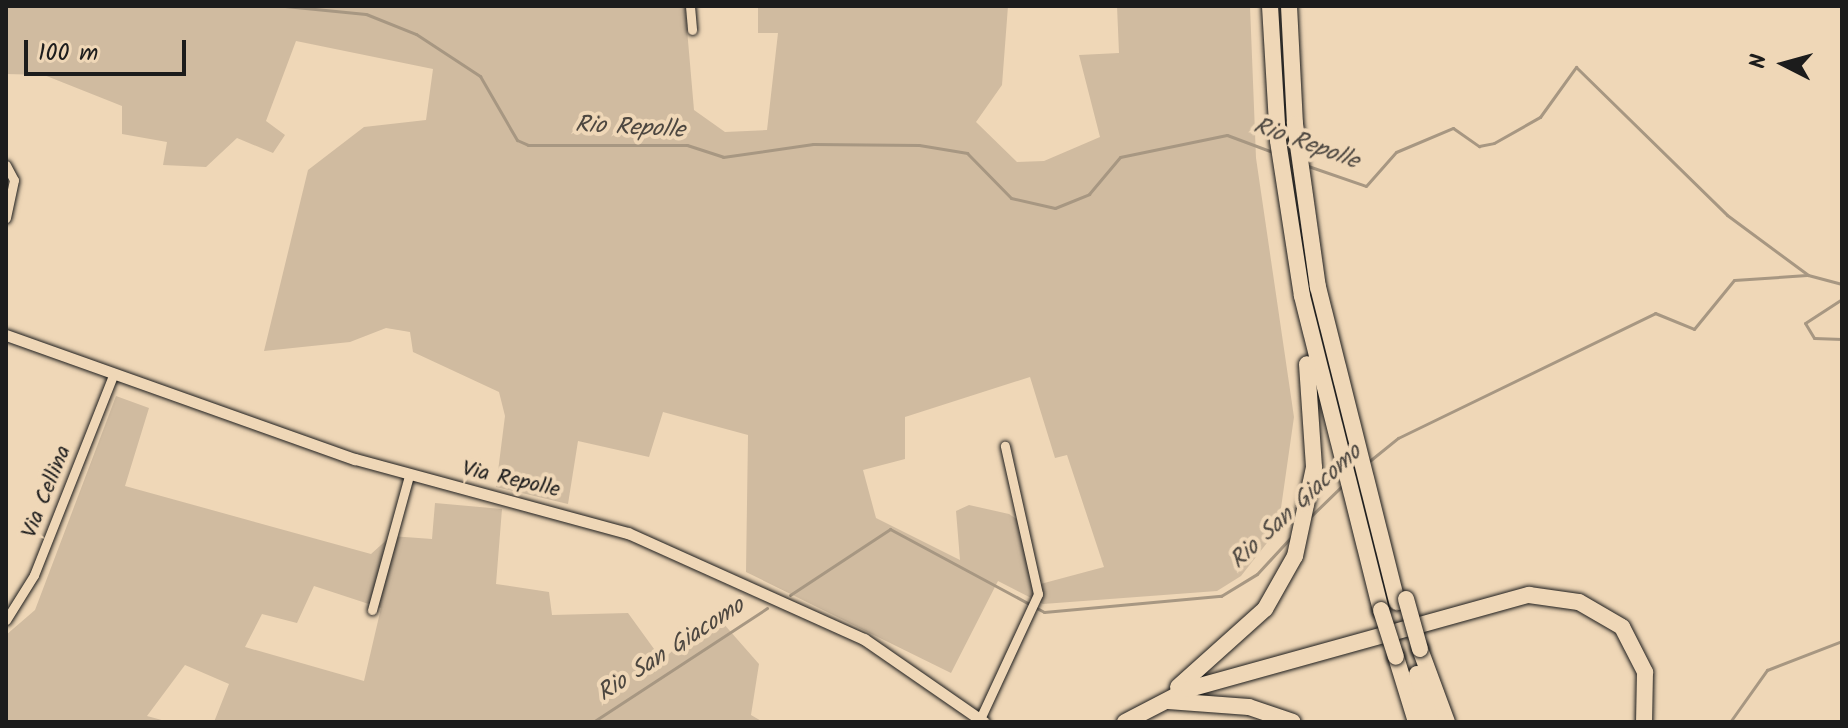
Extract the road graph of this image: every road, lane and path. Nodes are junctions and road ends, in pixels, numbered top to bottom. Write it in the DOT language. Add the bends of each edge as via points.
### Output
graph roads {
  1 [pos="690,6"];
  2 [pos="1270,6"];
  3 [pos="1289,6"];
  4 [pos="692,30"];
  5 [pos="6,165"];
  6 [pos="1288,208"];
  7 [pos="6,218"];
  8 [pos="6,335"];
  9 [pos="114,373"];
  10 [pos="1005,446"];
  11 [pos="409,476"];
  12 [pos="372,610"];
  13 [pos="6,620"];
  14 [pos="1409,653"];
  15 [pos="1158,702"];
  16 [pos="982,720"];
  17 [pos="1125,722"];
  18 [pos="1139,722"];
  19 [pos="1293,722"];
  20 [pos="1416,722"];
  21 [pos="1431,722"];
  22 [pos="1447,722"];
  23 [pos="1644,722"];
  1 -- 4 [label="street"];
  2 -- 6 [label="highway"];
  3 -- 14 [label="highway" via="1305,200 1356,452 1401,600"];
  5 -- 7 [label="street" via="14,180"];
  6 -- 14 [label="highway, bridge" via="1349,496 1381,610"];
  6 -- 15 [label="highway" via="1289,270 1313,405 1310,499 1299,543 1265,609"];
  8 -- 9 [label="street, Via Repolle"];
  9 -- 11 [label="street, Via Repolle"];
  9 -- 13 [label="street, Via Cellina" via="34,575"];
  10 -- 16 [label="street, Via Repolle" via="1038,594"];
  11 -- 12 [label="street"];
  11 -- 16 [label="street, Via Repolle" via="628,533 864,639"];
  14 -- 20 [label="highway"];
  14 -- 21 [label="highway"];
  14 -- 22 [label="highway"];
  15 -- 17 [label="highway"];
  15 -- 18 [label="highway"];
  15 -- 19 [label="highway" via="1210,701"];
  15 -- 23 [label="highway" via="1498,599 1556,596 1622,627 1645,672"];
}
